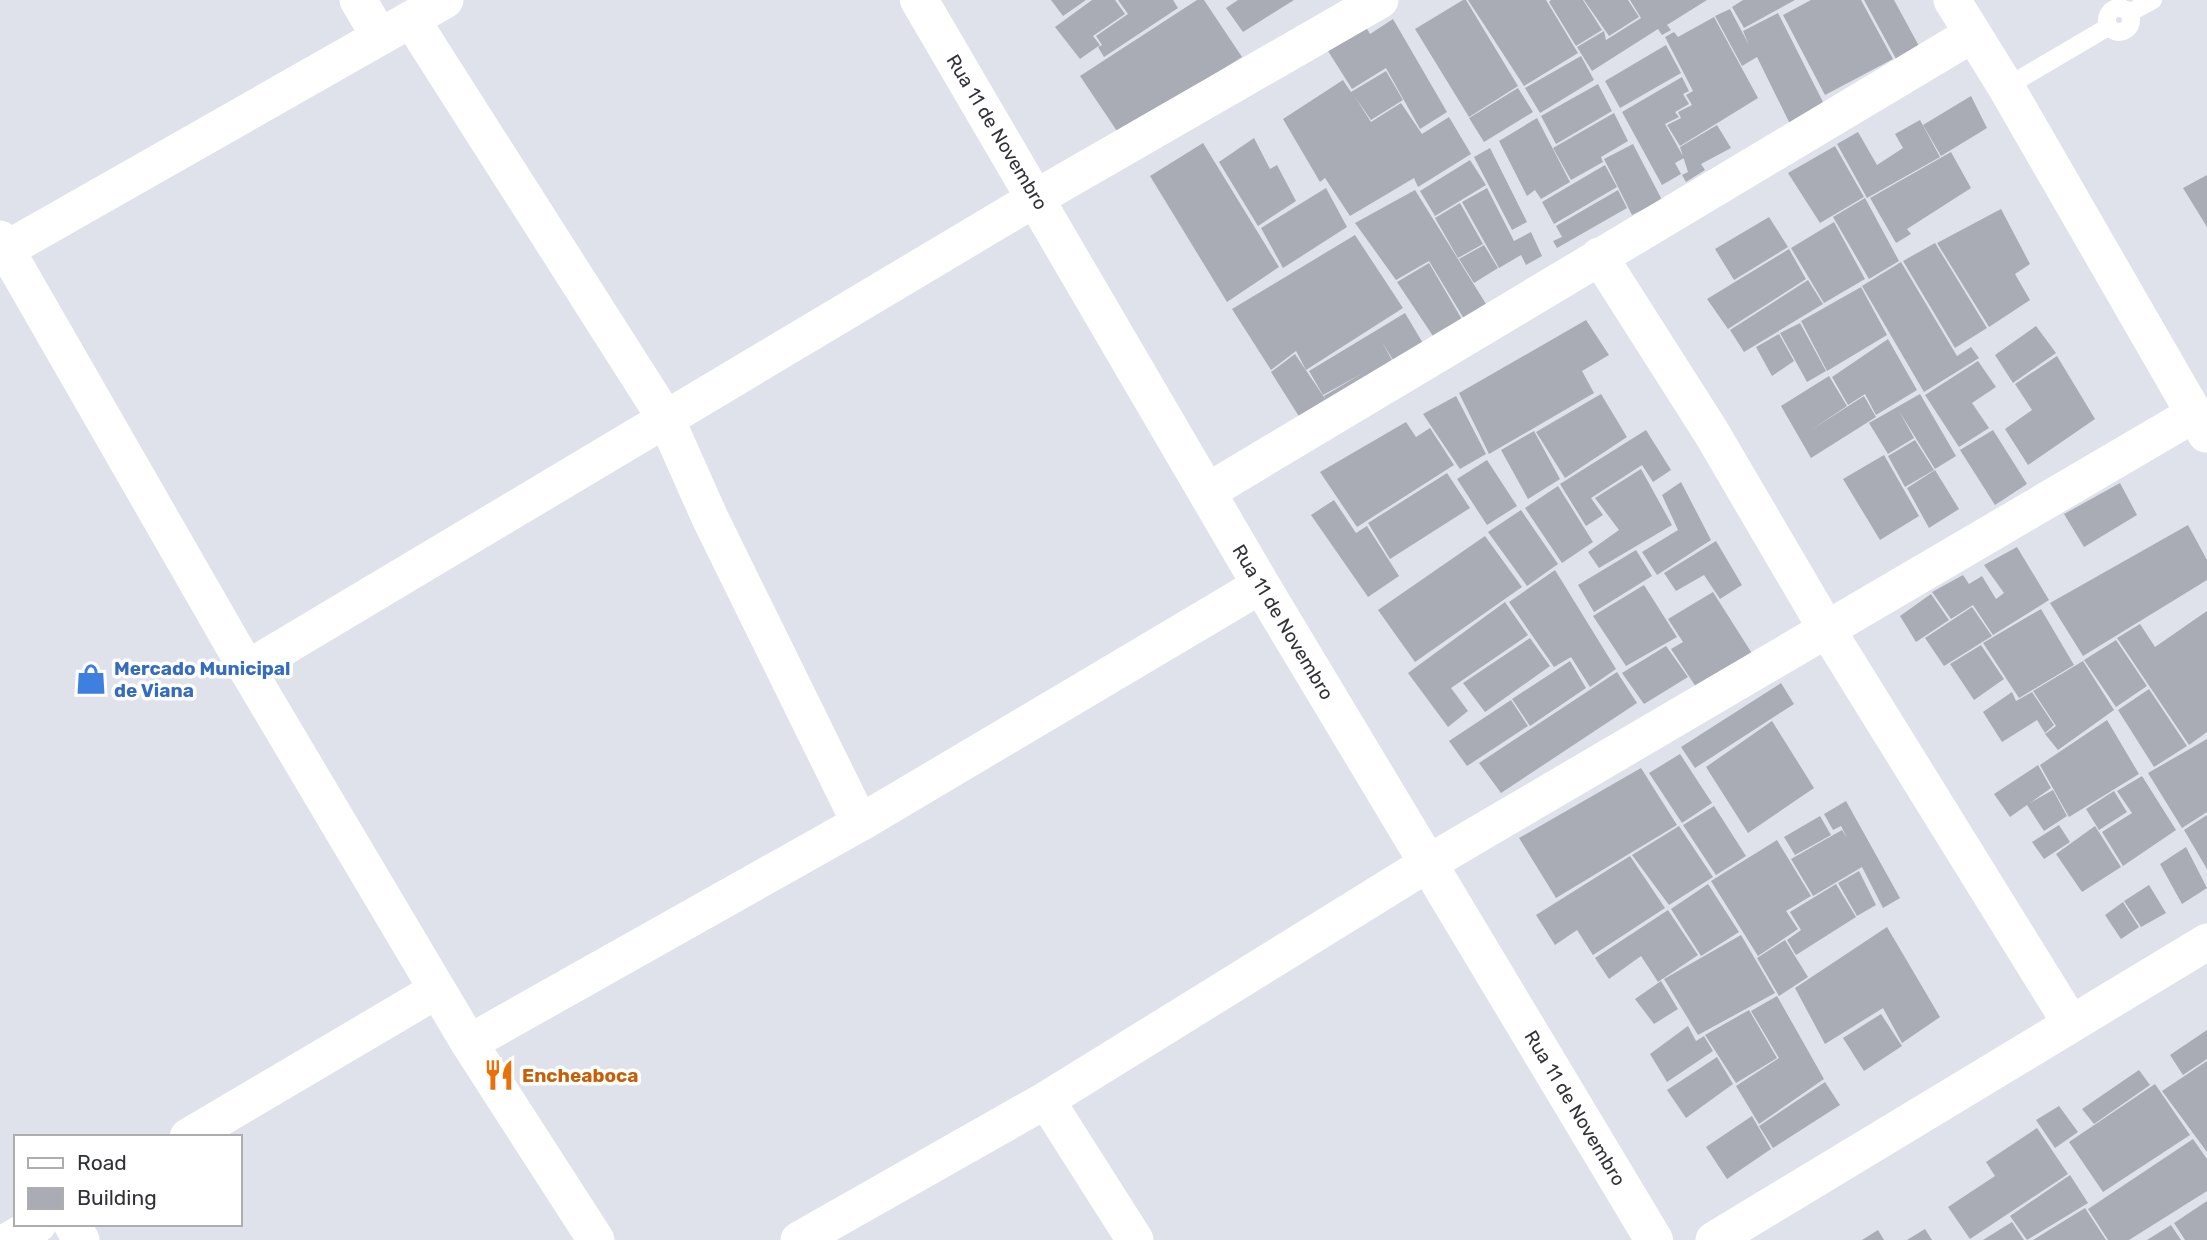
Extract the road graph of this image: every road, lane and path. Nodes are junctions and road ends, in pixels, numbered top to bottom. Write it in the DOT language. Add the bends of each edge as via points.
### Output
graph roads {
  1 [pos="358,0"];
  2 [pos="444,0"];
  3 [pos="919,0"];
  4 [pos="1380,0"];
  5 [pos="1952,0"];
  6 [pos="2153,0"];
  7 [pos="396,28"];
  8 [pos="1971,35"];
  9 [pos="2006,87"];
  10 [pos="1036,198"];
  11 [pos="2,247"];
  12 [pos="1599,256"];
  13 [pos="666,419"];
  14 [pos="2200,425"];
  15 [pos="1207,492"];
  16 [pos="1261,585"];
  17 [pos="1826,628"];
  18 [pos="247,669"];
  19 [pos="860,823"];
  20 [pos="1427,864"];
  21 [pos="2207,942"];
  22 [pos="437,990"];
  23 [pos="2070,1023"];
  24 [pos="468,1044"];
  25 [pos="1046,1100"];
  26 [pos="191,1135"];
  27 [pos="34,1226"];
  28 [pos="10,1240"];
  29 [pos="596,1240"];
  30 [pos="799,1240"];
  31 [pos="1135,1240"];
  32 [pos="1654,1240"];
  33 [pos="1714,1240"];
  1 -- 7 [label="street"];
  2 -- 7 [label="street"];
  3 -- 10 [label="main road, Rua 11 de Novembro"];
  4 -- 10 [label="street"];
  5 -- 8 [label="street"];
  6 -- 9 [label="lane" via="2129,13 2116,8 2109,13 2108,27"];
  7 -- 11 [label="street"];
  7 -- 13 [label="street"];
  8 -- 9 [label="street"];
  8 -- 12 [label="street"];
  9 -- 14 [label="street"];
  10 -- 13 [label="street"];
  10 -- 15 [label="main road, Rua 11 de Novembro"];
  11 -- 18 [label="street"];
  12 -- 15 [label="street"];
  12 -- 17 [label="street" via="1711,432"];
  13 -- 18 [label="street"];
  13 -- 19 [label="street"];
  14 -- 17 [label="street"];
  15 -- 16 [label="main road, Rua 11 de Novembro"];
  16 -- 19 [label="street"];
  16 -- 20 [label="main road, Rua 11 de Novembro"];
  17 -- 20 [label="street"];
  17 -- 23 [label="street"];
  18 -- 22 [label="street"];
  19 -- 24 [label="street"];
  20 -- 25 [label="street"];
  20 -- 32 [label="main road, Rua 11 de Novembro"];
  21 -- 23 [label="street"];
  22 -- 24 [label="street"];
  22 -- 26 [label="street"];
  23 -- 33 [label="street"];
  24 -- 29 [label="street"];
  25 -- 30 [label="street"];
  25 -- 31 [label="street"];
  27 -- 28 [label="street"];
}
